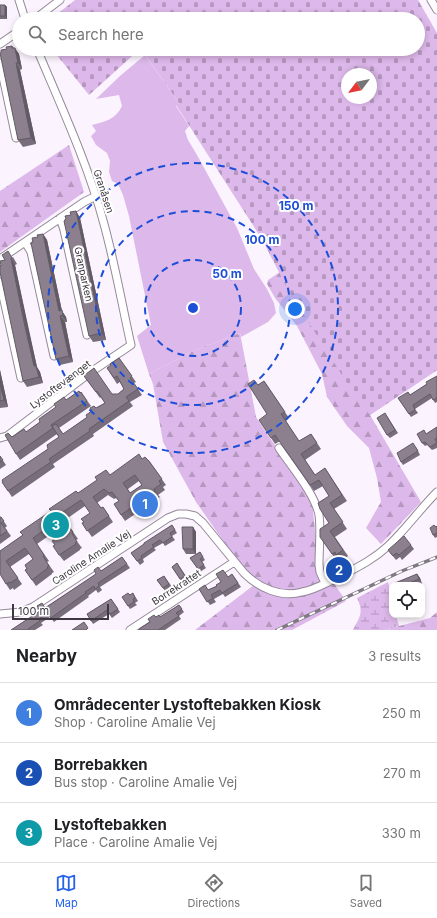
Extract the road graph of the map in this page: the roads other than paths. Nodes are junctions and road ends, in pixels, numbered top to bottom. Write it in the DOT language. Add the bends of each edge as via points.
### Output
graph roads {
  1 [pos="19,0"];
  2 [pos="60,0"];
  3 [pos="431,0"];
  4 [pos="437,10"];
  5 [pos="23,12"];
  6 [pos="44,12"];
  7 [pos="12,36"];
  8 [pos="0,44"];
  9 [pos="40,56"];
  10 [pos="0,63"];
  11 [pos="16,138"];
  12 [pos="96,196"];
  13 [pos="60,218"];
  14 [pos="25,242"];
  15 [pos="0,259"];
  16 [pos="0,282"];
  17 [pos="87,334"];
  18 [pos="131,346"];
  19 [pos="54,356"];
  20 [pos="21,378"];
  21 [pos="0,438"];
  22 [pos="279,448"];
  23 [pos="437,492"];
  24 [pos="234,562"];
  25 [pos="325,583"];
  26 [pos="0,614"];
  27 [pos="130,630"];
  1 -- 5 [label="street"];
  2 -- 6 [label="street"];
  3 -- 4 [label="street"];
  7 -- 8 [label="street"];
  9 -- 12 [label="street, Granåsen"];
  10 -- 11 [label="street"];
  12 -- 13 [label="street"];
  12 -- 18 [label="street, Granåsen"];
  13 -- 14 [label="street"];
  13 -- 17 [label="street, Granparken"];
  14 -- 15 [label="street"];
  14 -- 19 [label="street" via="31,252"];
  16 -- 20 [label="street"];
  18 -- 21 [label="street, Lystoftevænget" via="91,372 7,436"];
  22 -- 25 [label="street" via="317,507 319,565"];
  23 -- 25 [label="street, Caroline Amalie Vej" via="387,547 364,564"];
  24 -- 25 [label="street, Caroline Amalie Vej" via="251,580 275,592 302,593"];
  24 -- 26 [label="street, Caroline Amalie Vej" via="204,523 195,516 178,514 168,518 33,607 21,612"];
  24 -- 27 [label="street, Borrekrattet"];
}
